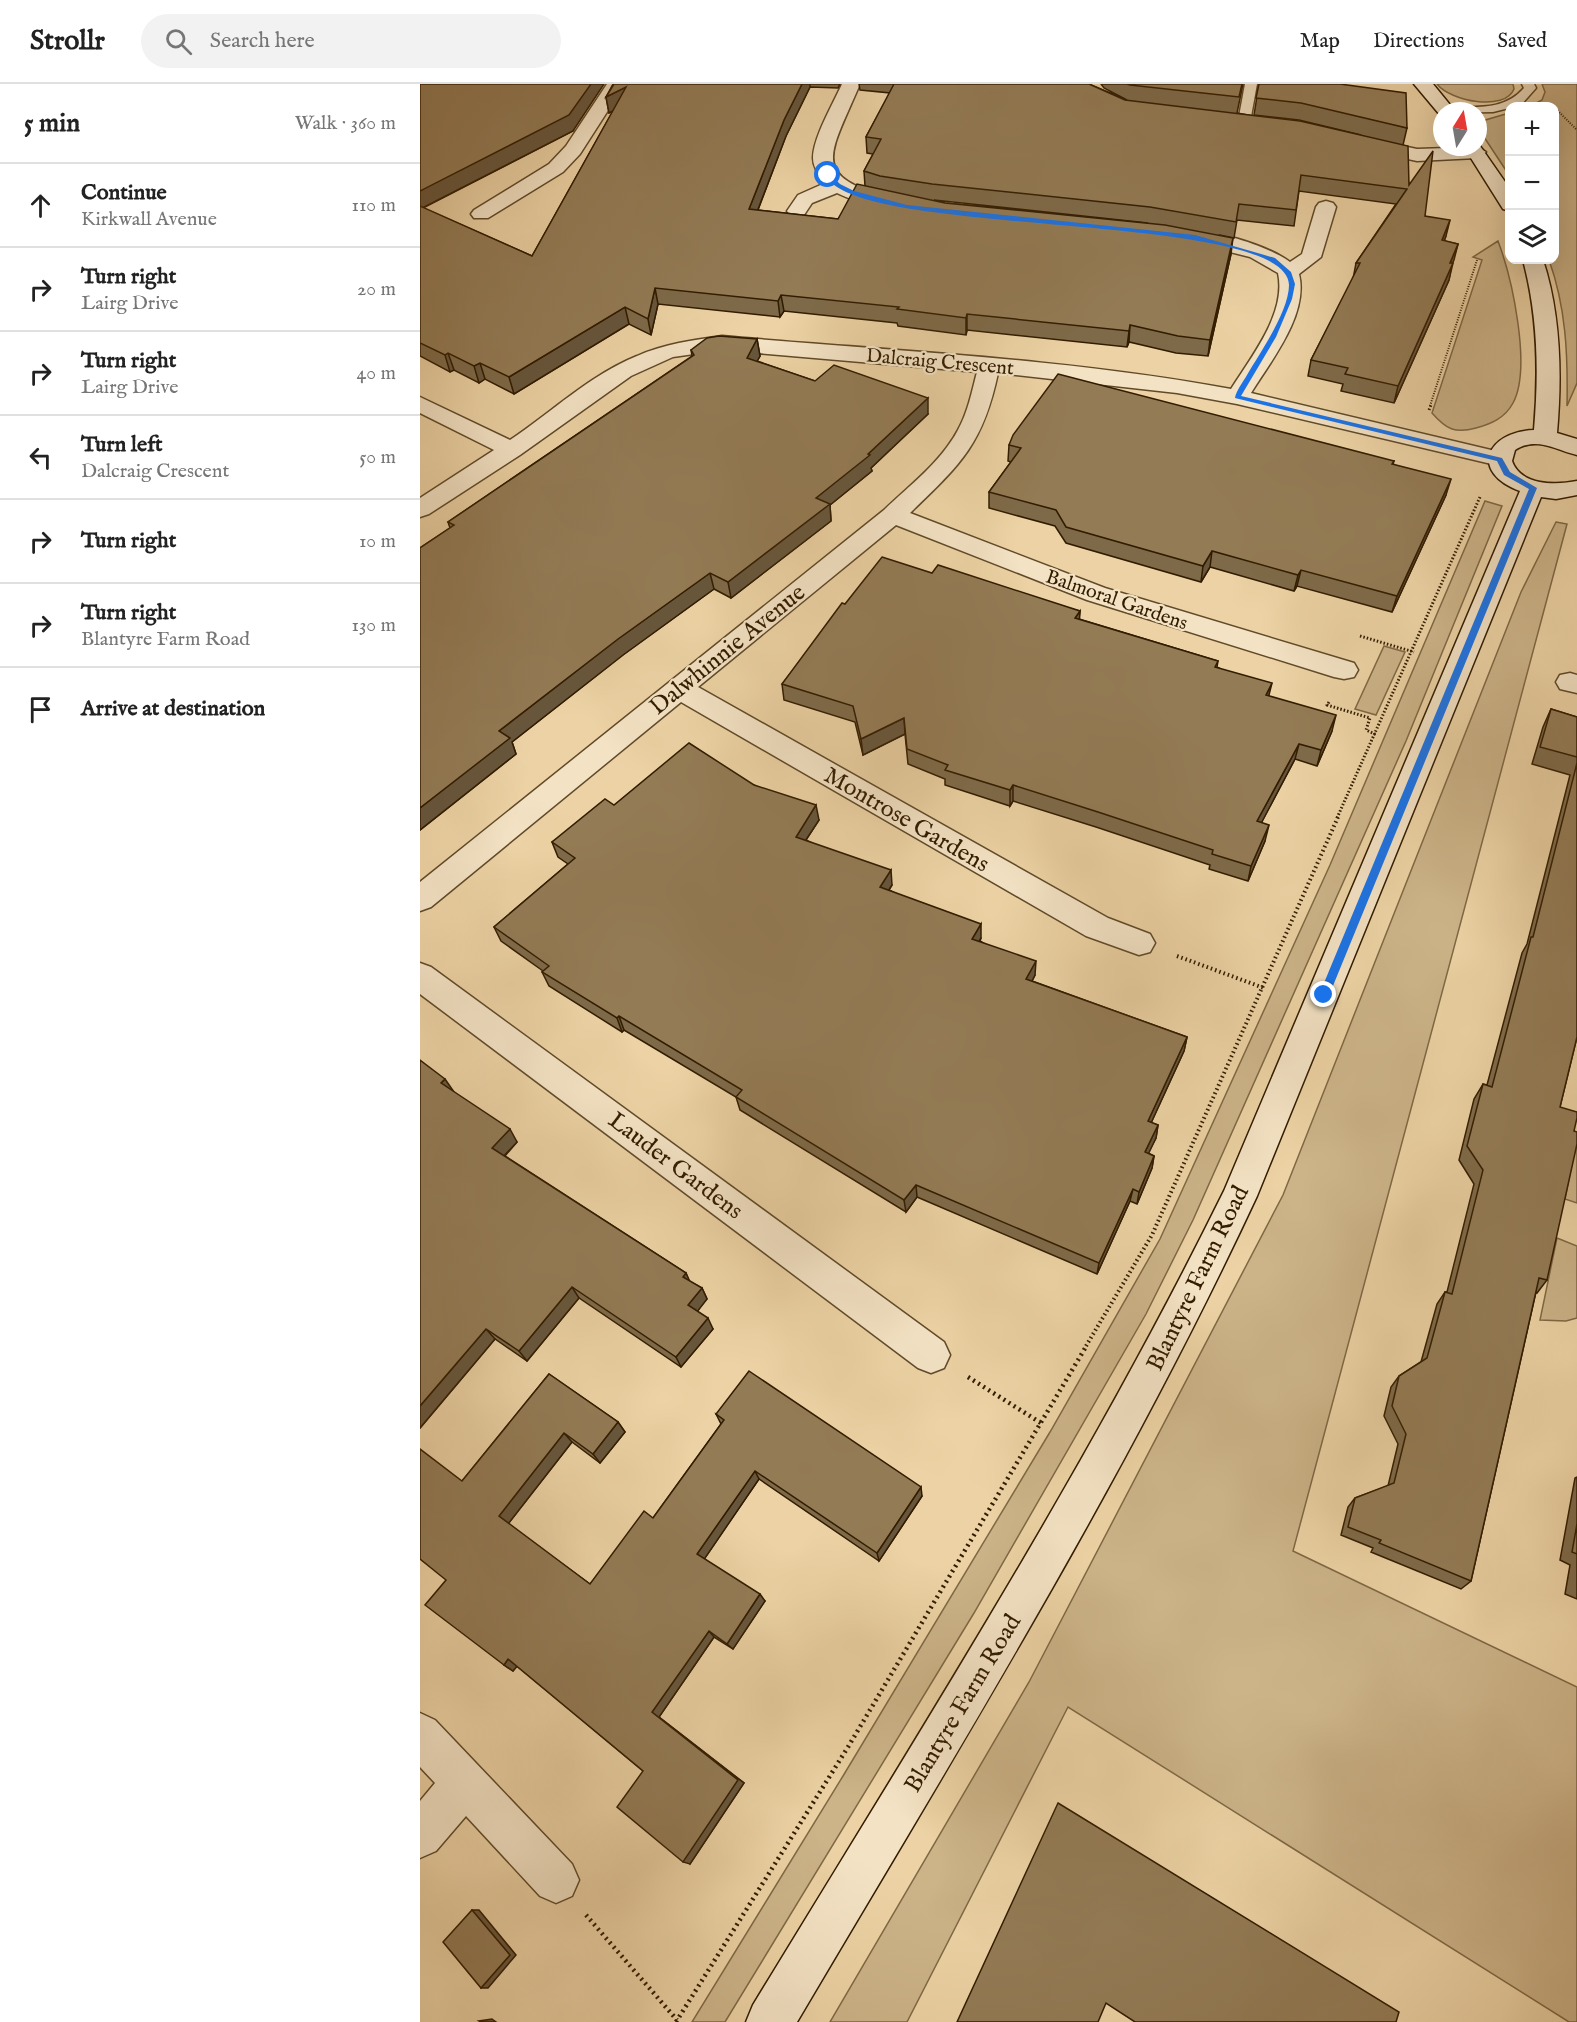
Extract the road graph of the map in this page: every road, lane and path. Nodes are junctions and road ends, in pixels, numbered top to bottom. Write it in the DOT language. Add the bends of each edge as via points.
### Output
graph roads {
  1 [pos="616,84"];
  2 [pos="851,84"];
  3 [pos="1251,84"];
  4 [pos="1423,84"];
  5 [pos="1528,84"];
  6 [pos="1438,102"];
  7 [pos="1487,109"];
  8 [pos="1559,112"];
  9 [pos="1221,119"];
  10 [pos="1244,122"];
  11 [pos="1266,124"];
  12 [pos="1577,130"];
  13 [pos="1346,139"];
  14 [pos="1433,154"];
  15 [pos="1479,156"];
  16 [pos="838,185"];
  17 [pos="1505,199"];
  18 [pos="913,207"];
  19 [pos="1326,207"];
  20 [pos="797,211"];
  21 [pos="481,214"];
  22 [pos="1173,234"];
  23 [pos="1477,260"];
  24 [pos="1534,264"];
  25 [pos="1288,272"];
  26 [pos="989,366"];
  27 [pos="1237,397"];
  28 [pos="420,404"];
  29 [pos="1545,437"];
  30 [pos="1447,447"];
  31 [pos="1577,448"];
  32 [pos="512,450"];
  33 [pos="1500,459"];
  34 [pos="1533,488"];
  35 [pos="1577,488"];
  36 [pos="420,509"];
  37 [pos="893,515"];
  38 [pos="1344,670"];
  39 [pos="678,688"];
  40 [pos="420,900"];
  41 [pos="1139,943"];
  42 [pos="420,976"];
  43 [pos="1264,988"];
  44 [pos="932,1355"];
  45 [pos="1041,1423"];
  46 [pos="420,1735"];
  47 [pos="465,1783"];
  48 [pos="420,1835"];
  49 [pos="556,1880"];
  50 [pos="677,2021"];
  51 [pos="770,2022"];
  1 -- 21 [label="street" via="573,150 556,168"];
  2 -- 16 [label="street" via="821,154 823,168"];
  3 -- 10 [label="lane"];
  4 -- 6 [label="street"];
  5 -- 7 [label="lane" via="1530,88 1517,103"];
  8 -- 12 [label="path"];
  9 -- 10 [label="street"];
  10 -- 11 [label="street"];
  13 -- 14 [label="street" via="1396,153"];
  15 -- 17 [label="street"];
  16 -- 18 [label="street" via="877,201"];
  16 -- 20 [label="street" via="805,199"];
  19 -- 25 [label="street" via="1311,257"];
  22 -- 25 [label="street" via="1219,242 1264,256"];
  23 -- 30 [label="path" via="1427,417"];
  24 -- 29 [label="street" via="1549,344"];
  25 -- 27 [label="street" via="1292,284 1282,319"];
  26 -- 27 [label="street, Dalcraig Crescent" via="1117,378"];
  26 -- 32 [label="street, Dalcraig Crescent" via="781,347 697,344 661,352 622,370"];
  26 -- 37 [label="street, Dalwhinnie Avenue" via="976,417 962,440 943,467"];
  27 -- 30 [label="street, Dalcraig Crescent"];
  28 -- 32 [label="street"];
  29 -- 31 [label="street"];
  29 -- 33 [label="street" via="1517,440 1501,452"];
  30 -- 33 [label="street, Dalcraig Crescent"];
  30 -- 43 [label="path" via="1480,498"];
  32 -- 36 [label="street, Dalcraig Crescent"];
  33 -- 34 [label="street" via="1507,473"];
  34 -- 35 [label="street"];
  34 -- 51 [label="street, Blantyre Farm Road" via="1311,1027 1239,1196 1191,1296 1068,1527"];
  37 -- 38 [label="street, Balmoral Gardens" via="1096,594"];
  37 -- 39 [label="street, Dalwhinnie Avenue"];
  39 -- 40 [label="street, Dalwhinnie Avenue"];
  39 -- 41 [label="street, Montrose Gardens" via="1098,927"];
  41 -- 43 [label="path"];
  42 -- 44 [label="street, Lauder Gardens"];
  43 -- 45 [label="path" via="1152,1235"];
  44 -- 45 [label="path"];
  45 -- 50 [label="path" via="848,1747"];
  46 -- 47 [label="street"];
  47 -- 48 [label="street"];
  47 -- 49 [label="street"];
  49 -- 50 [label="path"];
}
